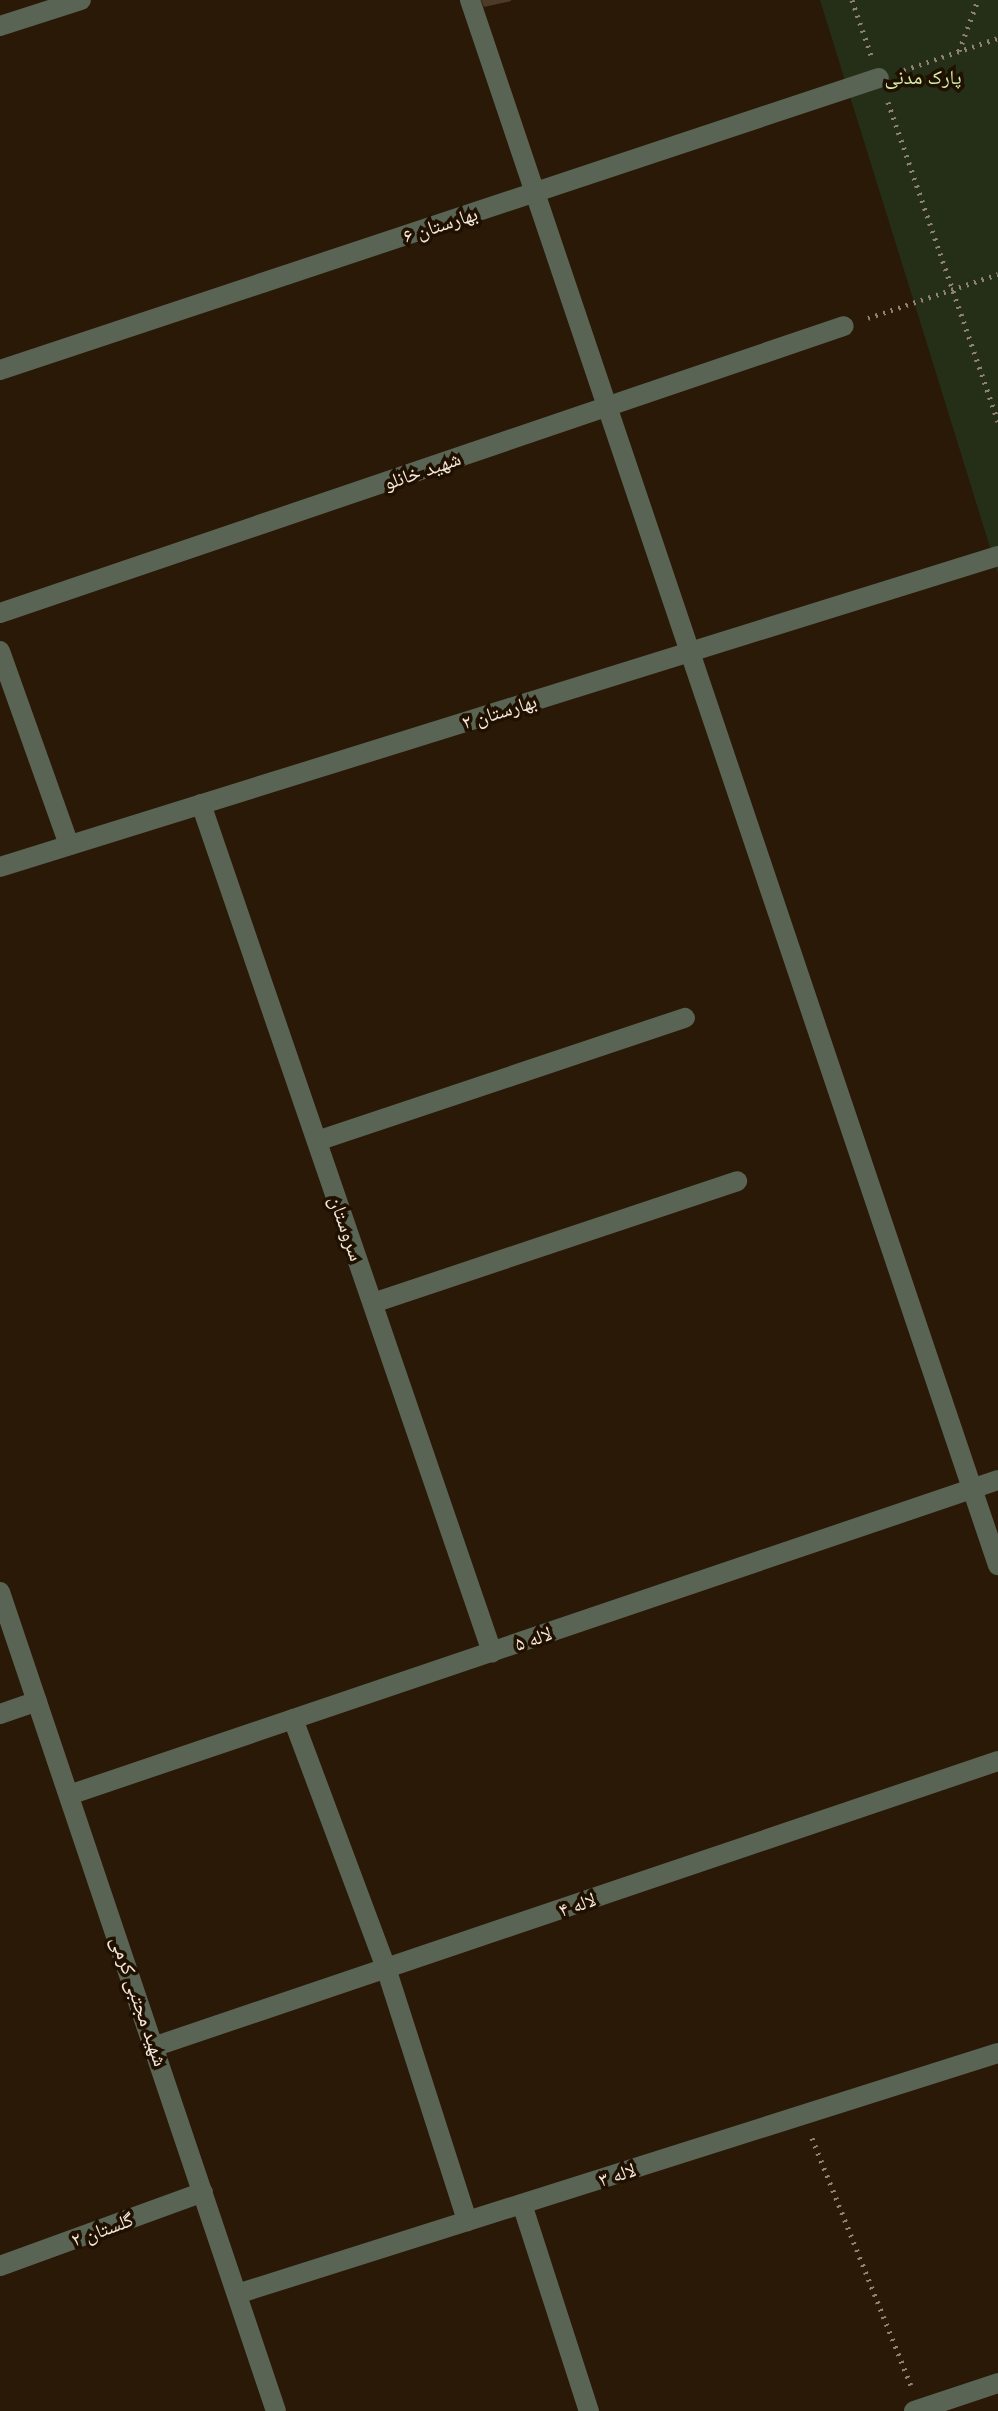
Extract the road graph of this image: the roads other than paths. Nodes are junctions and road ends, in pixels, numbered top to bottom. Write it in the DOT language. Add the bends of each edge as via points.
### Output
graph roads {
  1 [pos="81,0"];
  2 [pos="470,0"];
  3 [pos="0,26"];
  4 [pos="879,78"];
  5 [pos="535,193"];
  6 [pos="844,326"];
  7 [pos="0,370"];
  8 [pos="607,407"];
  9 [pos="998,556"];
  10 [pos="0,613"];
  11 [pos="0,651"];
  12 [pos="690,651"];
  13 [pos="201,804"];
  14 [pos="69,845"];
  15 [pos="0,867"];
  16 [pos="685,1018"];
  17 [pos="317,1141"];
  18 [pos="737,1181"];
  19 [pos="373,1303"];
  20 [pos="998,1480"];
  21 [pos="972,1489"];
  22 [pos="998,1565"];
  23 [pos="0,1592"];
  24 [pos="492,1652"];
  25 [pos="37,1701"];
  26 [pos="0,1714"];
  27 [pos="293,1719"];
  28 [pos="998,1761"];
  29 [pos="69,1795"];
  30 [pos="386,1968"];
  31 [pos="156,2046"];
  32 [pos="998,2053"];
  33 [pos="203,2192"];
  34 [pos="522,2204"];
  35 [pos="467,2221"];
  36 [pos="0,2266"];
  37 [pos="237,2294"];
  38 [pos="998,2383"];
  39 [pos="918,2410"];
  40 [pos="276,2411"];
  41 [pos="589,2411"];
  1 -- 3 [label="street"];
  2 -- 5 [label="street"];
  4 -- 5 [label="street, بهارستان ۶"];
  5 -- 7 [label="street, بهارستان ۶"];
  5 -- 8 [label="street"];
  6 -- 8 [label="street, شهید خانلو"];
  8 -- 10 [label="street, شهید خانلو"];
  8 -- 12 [label="street"];
  9 -- 12 [label="street, بهارستان ۲"];
  11 -- 14 [label="street"];
  12 -- 13 [label="street, بهارستان ۲"];
  12 -- 21 [label="street"];
  13 -- 14 [label="street, بهارستان ۲"];
  13 -- 17 [label="street, سروستان"];
  14 -- 15 [label="street, بهارستان ۲"];
  16 -- 17 [label="street"];
  17 -- 19 [label="street, سروستان"];
  18 -- 19 [label="street"];
  19 -- 24 [label="street, سروستان"];
  20 -- 21 [label="street, لاله ۵"];
  21 -- 22 [label="street"];
  21 -- 24 [label="street, لاله ۵"];
  23 -- 25 [label="street, شهید مجتبی کرمی"];
  24 -- 27 [label="street, لاله ۵"];
  25 -- 26 [label="street"];
  25 -- 29 [label="street, شهید مجتبی کرمی"];
  27 -- 29 [label="street, لاله ۵"];
  27 -- 30 [label="street"];
  28 -- 30 [label="street, لاله ۴"];
  29 -- 31 [label="street, شهید مجتبی کرمی"];
  30 -- 31 [label="street, لاله ۴"];
  30 -- 35 [label="street"];
  31 -- 33 [label="street, شهید مجتبی کرمی"];
  32 -- 34 [label="street, لاله ۳"];
  33 -- 36 [label="street, گلستان ۲"];
  33 -- 37 [label="street, شهید مجتبی کرمی"];
  34 -- 35 [label="street, لاله ۳"];
  34 -- 41 [label="street"];
  35 -- 37 [label="street, لاله ۳"];
  37 -- 40 [label="street, شهید مجتبی کرمی"];
  38 -- 39 [label="street"];
}
